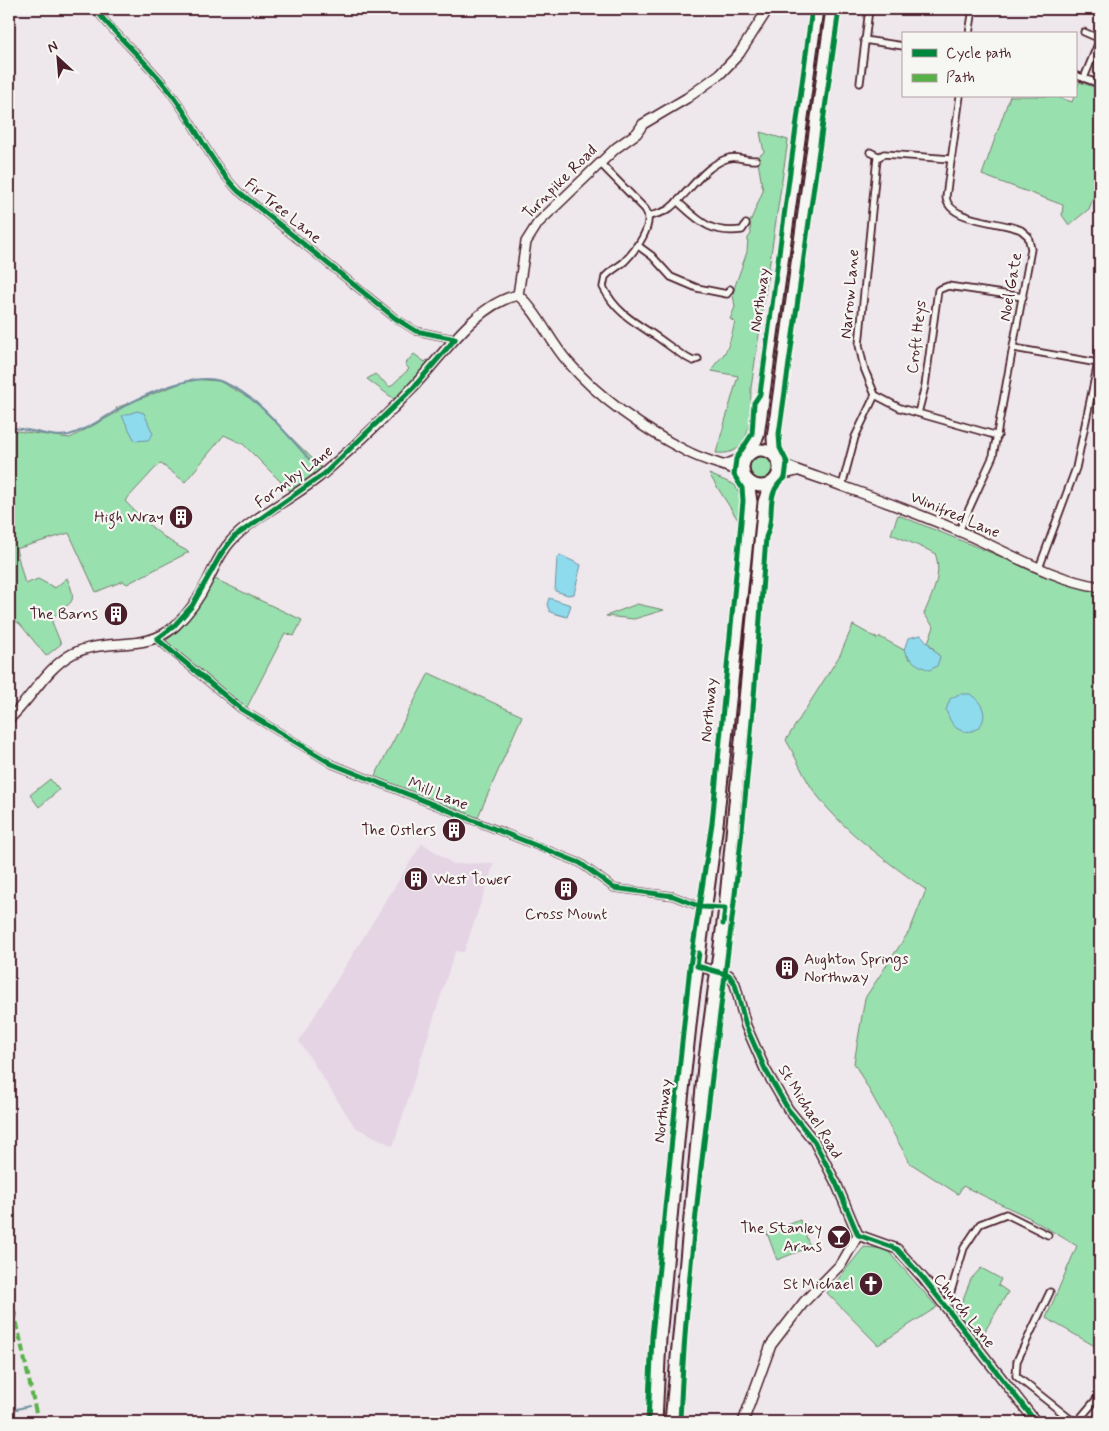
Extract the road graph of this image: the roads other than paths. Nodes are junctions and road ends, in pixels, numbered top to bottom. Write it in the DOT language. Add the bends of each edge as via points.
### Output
graph roads {
  1 [pos="95,9"];
  2 [pos="768,9"];
  3 [pos="817,9"];
  4 [pos="832,9"];
  5 [pos="870,9"];
  6 [pos="973,9"];
  7 [pos="969,32"];
  8 [pos="1084,32"];
  9 [pos="1100,39"];
  10 [pos="864,40"];
  11 [pos="902,46"];
  12 [pos="1076,75"];
  13 [pos="1084,78"];
  14 [pos="860,83"];
  15 [pos="1100,84"];
  16 [pos="960,98"];
  17 [pos="870,152"];
  18 [pos="878,156"];
  19 [pos="951,159"];
  20 [pos="756,160"];
  21 [pos="600,162"];
  22 [pos="677,201"];
  23 [pos="648,216"];
  24 [pos="746,224"];
  25 [pos="637,245"];
  26 [pos="729,294"];
  27 [pos="518,295"];
  28 [pos="1023,297"];
  29 [pos="1100,338"];
  30 [pos="455,339"];
  31 [pos="1014,348"];
  32 [pos="1098,363"];
  33 [pos="694,369"];
  34 [pos="875,395"];
  35 [pos="918,413"];
  36 [pos="998,436"];
  37 [pos="748,454"];
  38 [pos="776,458"];
  39 [pos="725,465"];
  40 [pos="797,471"];
  41 [pos="745,477"];
  42 [pos="774,480"];
  43 [pos="842,486"];
  44 [pos="959,531"];
  45 [pos="1039,568"];
  46 [pos="1100,587"];
  47 [pos="157,639"];
  48 [pos="9,718"];
  49 [pos="706,906"];
  50 [pos="725,908"];
  51 [pos="697,966"];
  52 [pos="718,970"];
  53 [pos="858,1235"];
  54 [pos="1048,1235"];
  55 [pos="1050,1292"];
  56 [pos="946,1308"];
  57 [pos="1099,1396"];
  58 [pos="656,1422"];
  59 [pos="671,1422"];
  60 [pos="743,1422"];
  61 [pos="1036,1422"];
  62 [pos="1076,1422"];
  1 -- 30 [label="street, Fir Tree Lane" via="167,87 223,176 238,191 395,318 416,331"];
  2 -- 21 [label="street, Turnpike Road" via="740,54 720,74 688,98 642,124 637,133"];
  3 -- 37 [label="highway, Northway" via="758,436"];
  4 -- 38 [label="highway, Northway" via="774,428"];
  5 -- 10 [label="street"];
  6 -- 7 [label="street"];
  8 -- 9 [label="street"];
  9 -- 13 [label="street"];
  10 -- 11 [label="street"];
  10 -- 14 [label="street"];
  12 -- 13 [label="street"];
  13 -- 15 [label="street"];
  16 -- 19 [label="street, Noel Gate"];
  17 -- 18 [label="street"];
  18 -- 19 [label="street"];
  18 -- 34 [label="street, Narrow Lane" via="859,345"];
  19 -- 28 [label="street, Noel Gate" via="946,197 952,210 1017,228 1030,240"];
  20 -- 22 [label="street" via="748,164 734,158 717,164"];
  21 -- 23 [label="street"];
  21 -- 27 [label="street, Turnpike Road" via="532,232 524,249"];
  22 -- 23 [label="street" via="666,210"];
  22 -- 24 [label="street" via="710,228 744,232"];
  23 -- 25 [label="street"];
  25 -- 26 [label="street" via="671,277 697,288"];
  25 -- 33 [label="street" via="623,263 604,277 603,287 629,320 670,349 696,360"];
  27 -- 30 [label="street, Formby Lane" via="496,304"];
  27 -- 39 [label="street" via="567,361 592,386 638,422 687,452"];
  28 -- 31 [label="street, Noel Gate"];
  28 -- 35 [label="street, Croft Heys" via="948,286 938,290 925,386"];
  29 -- 32 [label="street"];
  30 -- 47 [label="street, Formby Lane" via="413,388 324,474 234,537 192,606 174,627"];
  31 -- 32 [label="street"];
  31 -- 36 [label="street, Noel Gate"];
  32 -- 45 [label="street" via="1076,468"];
  34 -- 35 [label="street"];
  34 -- 43 [label="street" via="855,437"];
  35 -- 36 [label="street"];
  36 -- 44 [label="street, Noel Gate" via="993,456"];
  37 -- 38 [label="highway" via="763,449"];
  37 -- 39 [label="street"];
  37 -- 41 [label="highway" via="742,467"];
  38 -- 40 [label="street, Winifred Lane"];
  38 -- 42 [label="highway"];
  39 -- 41 [label="street"];
  40 -- 42 [label="street"];
  40 -- 43 [label="street, Winifred Lane"];
  41 -- 42 [label="highway" via="759,486"];
  41 -- 49 [label="highway, Northway" via="751,502"];
  42 -- 50 [label="highway, Northway" via="764,502"];
  43 -- 44 [label="street, Winifred Lane"];
  44 -- 45 [label="street, Winifred Lane"];
  45 -- 46 [label="street, Winifred Lane" via="1078,583"];
  47 -- 48 [label="street, Formby Lane" via="91,648 73,654 60,662"];
  47 -- 49 [label="street, Mill Lane" via="241,709 332,764 580,863 614,888 673,896"];
  49 -- 50 [label="highway"];
  49 -- 51 [label="highway, Northway"];
  50 -- 52 [label="highway, Northway"];
  51 -- 52 [label="street"];
  51 -- 58 [label="highway, Northway" via="670,1222"];
  52 -- 53 [label="street, St Michael Road" via="735,984 746,1026 765,1070 788,1109 814,1141"];
  52 -- 59 [label="highway, Northway" via="704,1064"];
  53 -- 56 [label="street, Church Lane" via="897,1249"];
  53 -- 60 [label="street" via="842,1263 804,1302 771,1345"];
  54 -- 56 [label="street" via="1006,1214 980,1224 964,1248"];
  55 -- 62 [label="street" via="1018,1361 1016,1376"];
  56 -- 61 [label="street, Church Lane"];
  57 -- 62 [label="street"];
}
